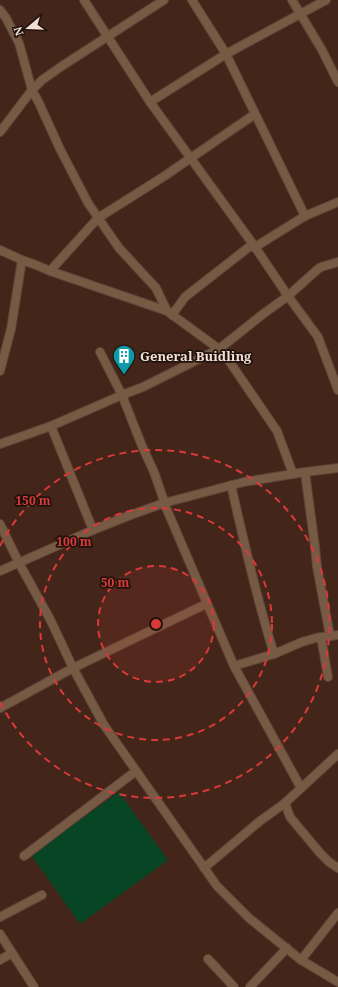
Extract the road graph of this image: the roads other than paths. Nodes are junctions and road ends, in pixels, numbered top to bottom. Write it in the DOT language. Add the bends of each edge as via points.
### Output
graph roads {
  1 [pos="84,0"];
  2 [pos="164,0"];
  3 [pos="192,0"];
  4 [pos="292,0"];
  5 [pos="326,0"];
  6 [pos="0,10"];
  7 [pos="300,14"];
  8 [pos="107,37"];
  9 [pos="226,54"];
  10 [pos="338,82"];
  11 [pos="32,90"];
  12 [pos="150,102"];
  13 [pos="255,114"];
  14 [pos="0,132"];
  15 [pos="190,158"];
  16 [pos="338,202"];
  17 [pos="305,216"];
  18 [pos="98,218"];
  19 [pos="255,247"];
  20 [pos="0,250"];
  21 [pos="22,260"];
  22 [pos="338,262"];
  23 [pos="50,271"];
  24 [pos="288,296"];
  25 [pos="170,313"];
  26 [pos="219,349"];
  27 [pos="100,352"];
  28 [pos="0,370"];
  29 [pos="338,390"];
  30 [pos="122,395"];
  31 [pos="50,426"];
  32 [pos="0,444"];
  33 [pos="338,468"];
  34 [pos="305,472"];
  35 [pos="293,474"];
  36 [pos="231,485"];
  37 [pos="164,503"];
  38 [pos="0,524"];
  39 [pos="92,530"];
  40 [pos="19,563"];
  41 [pos="0,571"];
  42 [pos="206,604"];
  43 [pos="334,635"];
  44 [pos="321,637"];
  45 [pos="274,654"];
  46 [pos="234,666"];
  47 [pos="73,668"];
  48 [pos="328,677"];
  49 [pos="0,708"];
  50 [pos="338,754"];
  51 [pos="136,771"];
  52 [pos="301,788"];
  53 [pos="285,803"];
  54 [pos="24,856"];
  55 [pos="204,868"];
  56 [pos="338,868"];
  57 [pos="42,895"];
  58 [pos="338,913"];
  59 [pos="0,917"];
  60 [pos="0,934"];
  61 [pos="287,948"];
  62 [pos="12,953"];
  63 [pos="208,959"];
  64 [pos="0,960"];
  65 [pos="301,960"];
  66 [pos="338,982"];
  67 [pos="34,987"];
  68 [pos="234,987"];
  69 [pos="250,987"];
  1 -- 8 [label="street"];
  2 -- 8 [label="street"];
  3 -- 9 [label="street"];
  4 -- 7 [label="street"];
  5 -- 7 [label="street"];
  6 -- 11 [label="street" via="19,43"];
  7 -- 9 [label="street"];
  7 -- 10 [label="street"];
  8 -- 11 [label="street" via="42,80"];
  8 -- 12 [label="street"];
  9 -- 12 [label="street"];
  9 -- 13 [label="street"];
  11 -- 14 [label="street"];
  11 -- 18 [label="street" via="60,149"];
  12 -- 15 [label="street"];
  13 -- 15 [label="street"];
  13 -- 17 [label="street"];
  15 -- 18 [label="street"];
  15 -- 19 [label="street"];
  16 -- 17 [label="street"];
  17 -- 19 [label="street"];
  18 -- 23 [label="street"];
  18 -- 25 [label="street" via="119,248 156,288"];
  19 -- 24 [label="street"];
  19 -- 25 [label="street" via="249,247 185,297"];
  20 -- 21 [label="street"];
  21 -- 23 [label="street"];
  21 -- 28 [label="street" via="11,329"];
  22 -- 24 [label="street" via="318,269"];
  23 -- 25 [label="street"];
  24 -- 26 [label="street"];
  24 -- 29 [label="street" via="318,337"];
  25 -- 26 [label="street"];
  26 -- 30 [label="street"];
  26 -- 35 [label="street" via="277,431"];
  27 -- 30 [label="street"];
  30 -- 31 [label="street"];
  30 -- 37 [label="street"];
  31 -- 32 [label="street"];
  31 -- 39 [label="street"];
  33 -- 34 [label="street"];
  34 -- 35 [label="street"];
  34 -- 43 [label="street" via="317,567"];
  35 -- 36 [label="street"];
  36 -- 37 [label="street"];
  36 -- 45 [label="street" via="248,561"];
  37 -- 39 [label="street"];
  37 -- 42 [label="street"];
  38 -- 40 [label="street"];
  39 -- 40 [label="street"];
  40 -- 41 [label="street"];
  40 -- 47 [label="street"];
  42 -- 46 [label="street"];
  42 -- 47 [label="street"];
  43 -- 44 [label="street"];
  44 -- 45 [label="street"];
  44 -- 48 [label="street"];
  45 -- 46 [label="street"];
  46 -- 52 [label="street"];
  47 -- 49 [label="street"];
  47 -- 51 [label="street" via="104,726"];
  50 -- 52 [label="street"];
  51 -- 54 [label="street"];
  51 -- 55 [label="street"];
  52 -- 53 [label="street"];
  53 -- 55 [label="street"];
  53 -- 56 [label="street" via="290,817 320,854"];
  55 -- 61 [label="street" via="217,886 249,918"];
  57 -- 59 [label="street"];
  58 -- 65 [label="street"];
  60 -- 62 [label="street"];
  61 -- 65 [label="street"];
  61 -- 69 [label="street"];
  62 -- 64 [label="street"];
  62 -- 67 [label="street"];
  63 -- 68 [label="street"];
  65 -- 66 [label="street"];
}
